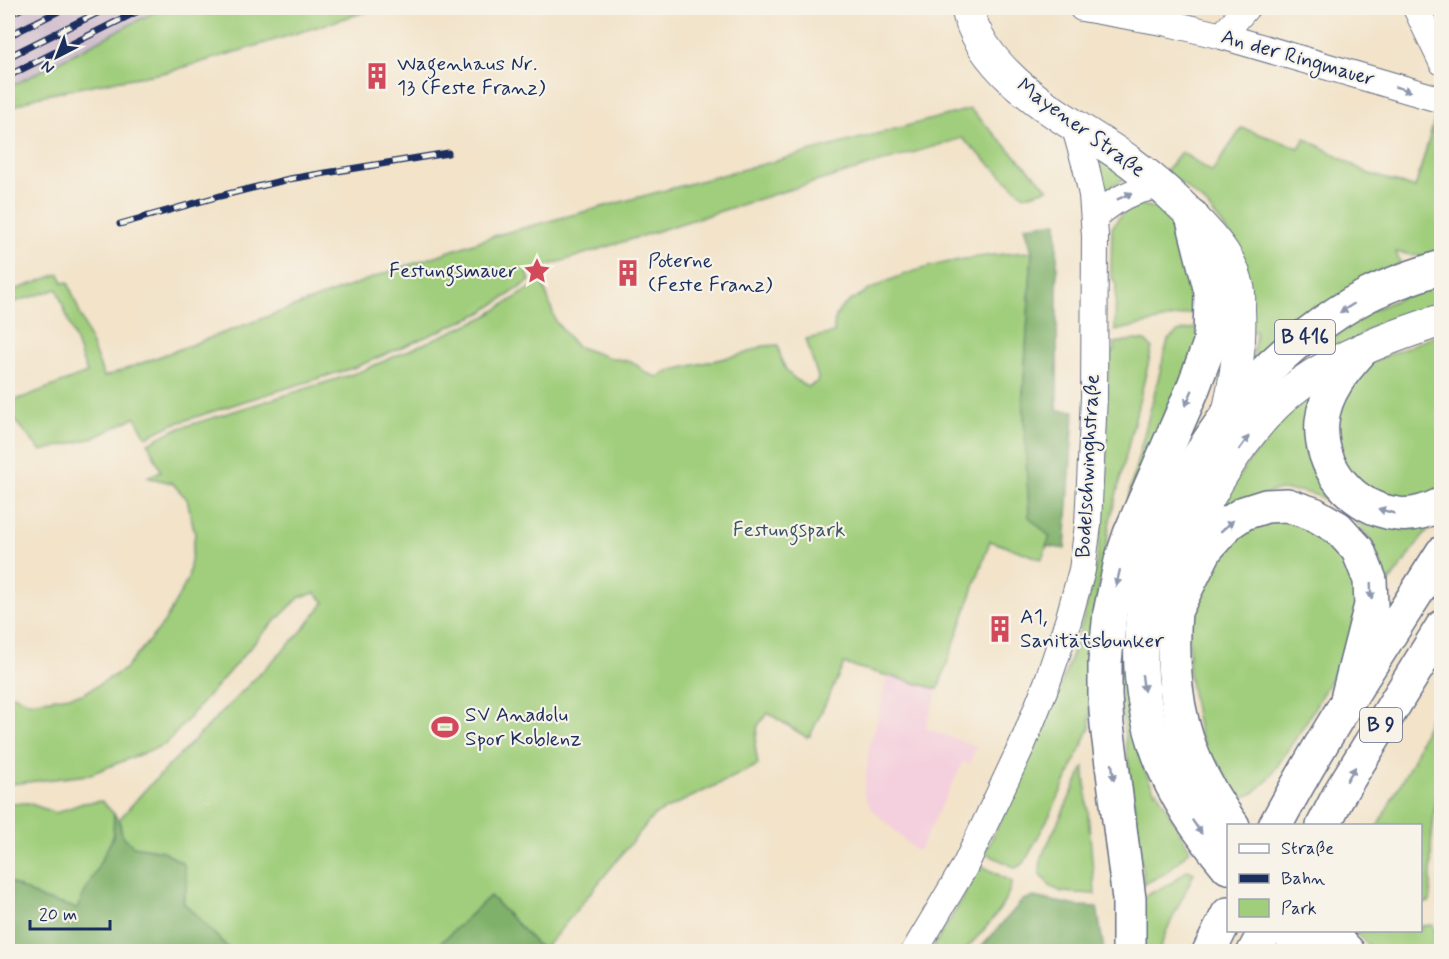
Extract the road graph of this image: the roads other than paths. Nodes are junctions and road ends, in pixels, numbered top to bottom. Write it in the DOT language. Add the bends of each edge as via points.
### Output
graph roads {
  1 [pos="967,8"];
  2 [pos="1082,8"];
  3 [pos="1246,8"];
  4 [pos="1416,8"];
  5 [pos="1222,36"];
  6 [pos="1442,62"];
  7 [pos="1442,100"];
  8 [pos="1074,125"];
  9 [pos="1161,185"];
  10 [pos="1192,216"];
  11 [pos="1094,217"];
  12 [pos="1442,267"];
  13 [pos="1442,320"];
  14 [pos="1225,339"];
  15 [pos="1362,350"];
  16 [pos="1228,414"];
  17 [pos="1442,504"];
  18 [pos="1442,553"];
  19 [pos="1175,611"];
  20 [pos="1442,627"];
  21 [pos="1346,704"];
  22 [pos="1185,777"];
  23 [pos="1232,824"];
  24 [pos="1276,824"];
  25 [pos="1324,824"];
  26 [pos="1227,866"];
  27 [pos="1227,916"];
  28 [pos="1288,932"];
  29 [pos="1329,932"];
  30 [pos="914,951"];
  31 [pos="1129,951"];
  32 [pos="1209,951"];
  33 [pos="1307,951"];
  34 [pos="1348,951"];
  1 -- 8 [label="street, Mayener Straße" via="975,30 995,62 1034,98"];
  2 -- 5 [label="street, An der Ringmauer"];
  3 -- 5 [label="street"];
  4 -- 6 [label="street"];
  5 -- 7 [label="street, An der Ringmauer, one-way"];
  8 -- 9 [label="street, Mayener Straße"];
  8 -- 11 [label="street, Bodelschwinghstraße"];
  9 -- 10 [label="street, Mayener Straße"];
  11 -- 9 [label="street, Mayener Straße, one-way" via="1129,193"];
  10 -- 14 [label="main road" via="1225,290"];
  11 -- 30 [label="street, Bodelschwinghstraße" via="1094,397 1082,570 1047,683 1023,743 971,853"];
  12 -- 16 [label="main road, B 416, one-way" via="1367,296 1311,332 1282,354"];
  13 -- 15 [label="street"];
  14 -- 16 [label="street" via="1236,378"];
  14 -- 31 [label="main road, one-way" via="1192,391 1130,534 1110,613 1105,695 1129,899"];
  17 -- 15 [label="main road, one-way" via="1426,512 1400,515 1382,511 1361,502 1330,466 1322,444 1327,401 1335,382"];
  19 -- 15 [label="street, B 416, one-way" via="1183,556 1192,530 1246,439 1298,385"];
  16 -- 22 [label="main road, B 416, one-way" via="1211,436 1171,508 1142,621 1140,660 1146,712 1159,755"];
  18 -- 21 [label="main road, B 9"];
  19 -- 21 [label="main road, one-way" via="1206,549 1229,523 1266,506 1287,505 1314,513 1338,528 1358,550 1370,580 1371,605"];
  19 -- 22 [label="main road, B 416" via="1174,683 1187,742"];
  25 -- 20 [label="main road, B 9, one-way"];
  21 -- 24 [label="main road, B 9"];
  22 -- 23 [label="main road, B 416" via="1212,794"];
  22 -- 26 [label="main road, B 416, one-way" via="1188,813"];
  27 -- 32 [label="main road"];
  28 -- 33 [label="main road"];
  29 -- 34 [label="main road"];
}
